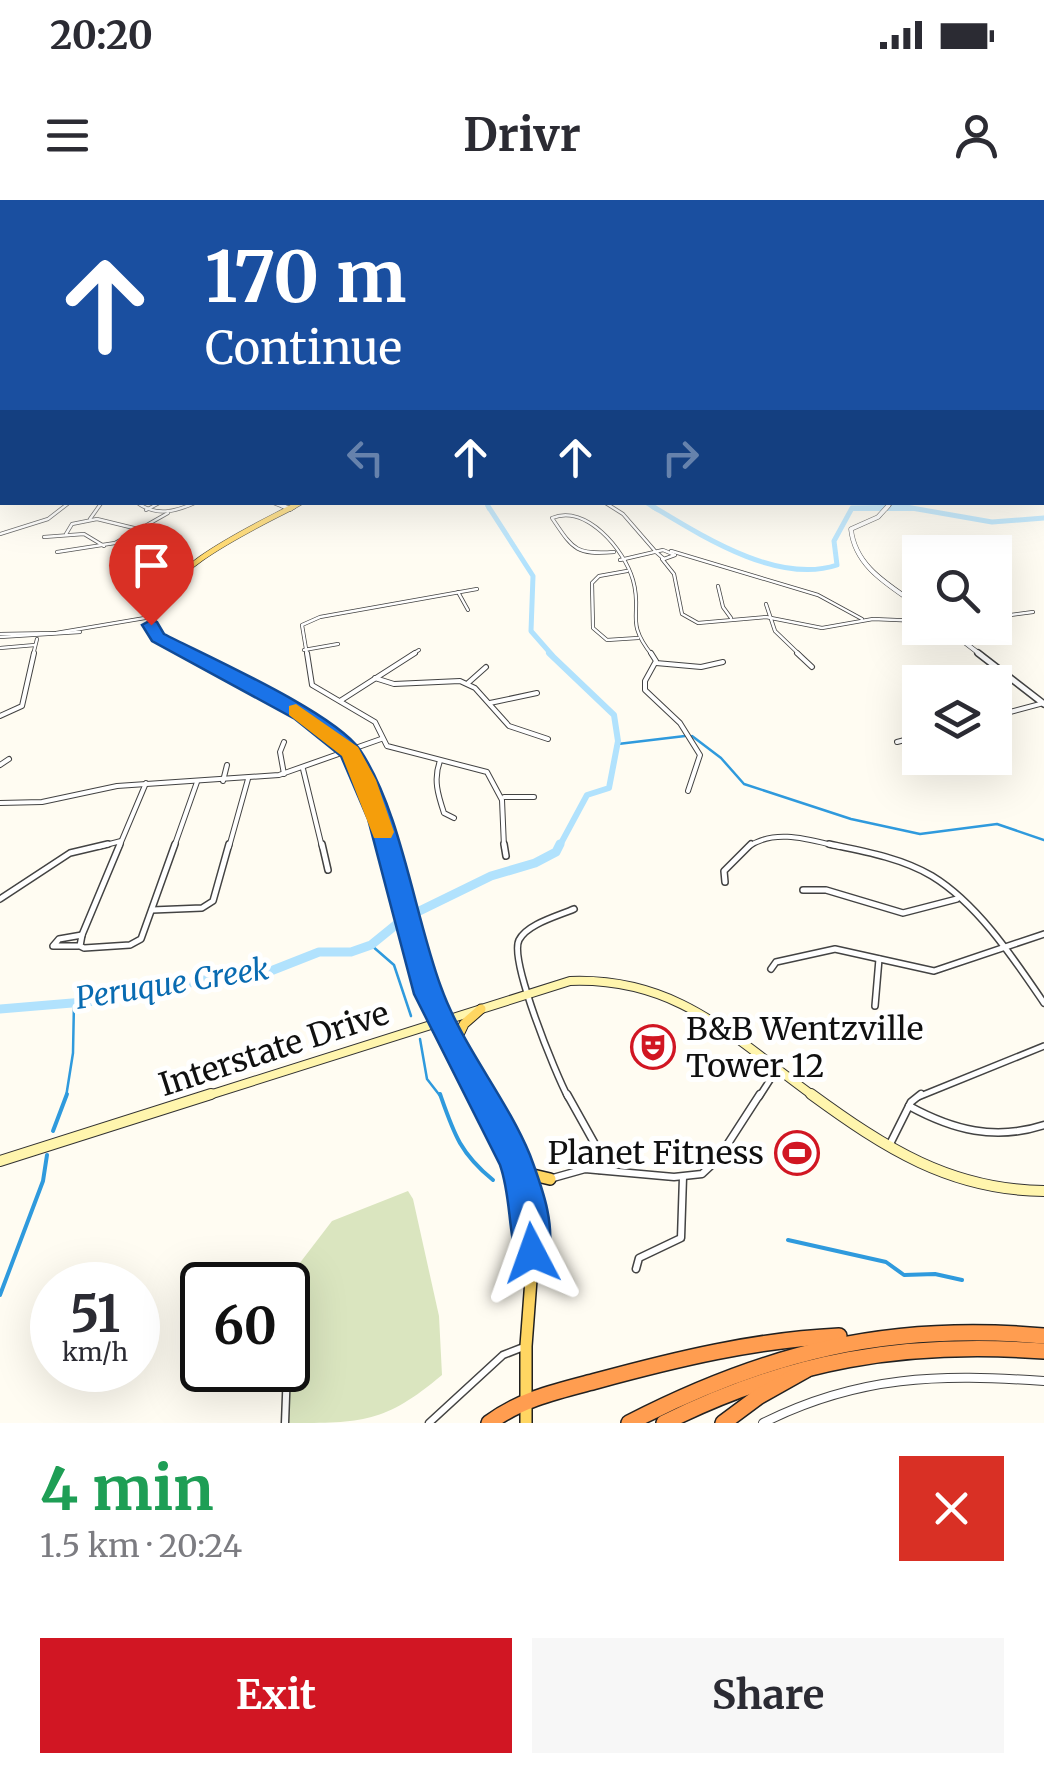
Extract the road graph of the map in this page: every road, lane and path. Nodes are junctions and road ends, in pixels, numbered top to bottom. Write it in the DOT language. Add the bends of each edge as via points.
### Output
graph roads {
  1 [pos="66,505"];
  2 [pos="99,505"];
  3 [pos="138,505"];
  4 [pos="155,505"];
  5 [pos="189,505"];
  6 [pos="282,505"];
  7 [pos="286,505"];
  8 [pos="297,505"];
  9 [pos="609,505"];
  10 [pos="890,505"];
  11 [pos="292,508"];
  12 [pos="146,510"];
  13 [pos="168,513"];
  14 [pos="90,519"];
  15 [pos="142,530"];
  16 [pos="0,534"];
  17 [pos="66,534"];
  18 [pos="44,537"];
  19 [pos="104,546"];
  20 [pos="650,546"];
  21 [pos="663,550"];
  22 [pos="670,551"];
  23 [pos="58,552"];
  24 [pos="614,552"];
  25 [pos="689,554"];
  26 [pos="658,555"];
  27 [pos="672,558"];
  28 [pos="620,561"];
  29 [pos="666,564"];
  30 [pos="627,571"];
  31 [pos="718,586"];
  32 [pos="476,589"];
  33 [pos="457,590"];
  34 [pos="902,593"];
  35 [pos="360,600"];
  36 [pos="766,604"];
  37 [pos="364,608"];
  38 [pos="468,610"];
  39 [pos="1033,612"];
  40 [pos="1012,615"];
  41 [pos="730,618"];
  42 [pos="770,618"];
  43 [pos="150,619"];
  44 [pos="864,620"];
  45 [pos="902,621"];
  46 [pos="0,635"];
  47 [pos="38,636"];
  48 [pos="639,638"];
  49 [pos="338,644"];
  50 [pos="35,645"];
  51 [pos="969,645"];
  52 [pos="0,648"];
  53 [pos="304,650"];
  54 [pos="419,650"];
  55 [pos="723,662"];
  56 [pos="656,663"];
  57 [pos="995,665"];
  58 [pos="812,667"];
  59 [pos="486,668"];
  60 [pos="375,678"];
  61 [pos="1012,678"];
  62 [pos="468,683"];
  63 [pos="537,693"];
  64 [pos="340,701"];
  65 [pos="490,703"];
  66 [pos="1044,704"];
  67 [pos="1012,712"];
  68 [pos="0,716"];
  69 [pos="383,738"];
  70 [pos="548,739"];
  71 [pos="902,741"];
  72 [pos="284,742"];
  73 [pos="897,742"];
  74 [pos="350,752"];
  75 [pos="8,759"];
  76 [pos="440,761"];
  77 [pos="227,765"];
  78 [pos="0,766"];
  79 [pos="303,770"];
  80 [pos="284,774"];
  81 [pos="248,779"];
  82 [pos="222,781"];
  83 [pos="197,782"];
  84 [pos="146,783"];
  85 [pos="688,791"];
  86 [pos="504,797"];
  87 [pos="534,797"];
  88 [pos="0,803"];
  89 [pos="454,818"];
  90 [pos="122,841"];
  91 [pos="506,856"];
  92 [pos="328,870"];
  93 [pos="724,882"];
  94 [pos="803,890"];
  95 [pos="0,899"];
  96 [pos="957,899"];
  97 [pos="152,910"];
  98 [pos="574,910"];
  99 [pos="82,934"];
  100 [pos="1044,934"];
  101 [pos="80,946"];
  102 [pos="1003,949"];
  103 [pos="879,959"];
  104 [pos="771,969"];
  105 [pos="529,994"];
  106 [pos="1044,1002"];
  107 [pos="875,1006"];
  108 [pos="481,1009"];
  109 [pos="442,1022"];
  110 [pos="454,1045"];
  111 [pos="1044,1046"];
  112 [pos="778,1068"];
  113 [pos="909,1106"];
  114 [pos="1044,1125"];
  115 [pos="889,1146"];
  116 [pos="514,1158"];
  117 [pos="0,1162"];
  118 [pos="600,1170"];
  119 [pos="683,1177"];
  120 [pos="550,1179"];
  121 [pos="524,1186"];
  122 [pos="1044,1191"];
  123 [pos="636,1269"];
  124 [pos="877,1335"];
  125 [pos="1044,1336"];
  126 [pos="526,1346"];
  127 [pos="1044,1351"];
  128 [pos="820,1362"];
  129 [pos="1044,1381"];
  130 [pos="286,1392"];
  131 [pos="526,1402"];
  132 [pos="285,1423"];
  133 [pos="429,1423"];
  134 [pos="489,1423"];
  135 [pos="526,1423"];
  136 [pos="629,1423"];
  137 [pos="664,1423"];
  138 [pos="723,1423"];
  139 [pos="763,1423"];
  1 -- 16 [label="street" via="48,519"];
  2 -- 14 [label="street"];
  3 -- 12 [label="street"];
  4 -- 12 [label="street"];
  5 -- 13 [label="street"];
  6 -- 11 [label="street"];
  7 -- 11 [label="street"];
  8 -- 11 [label="main road"];
  9 -- 20 [label="street"];
  10 -- 34 [label="street" via="852,529 853,545 868,567"];
  11 -- 43 [label="main road" via="178,578"];
  12 -- 13 [label="street"];
  13 -- 15 [label="street"];
  14 -- 15 [label="street"];
  14 -- 17 [label="street" via="72,524"];
  15 -- 19 [label="street"];
  17 -- 18 [label="street"];
  17 -- 19 [label="street" via="92,536"];
  19 -- 23 [label="street"];
  20 -- 21 [label="street"];
  20 -- 26 [label="street"];
  21 -- 22 [label="street"];
  21 -- 26 [label="street"];
  22 -- 25 [label="street"];
  22 -- 27 [label="street"];
  24 -- 24 [label="street" via="572,549 552,518 567,512 586,516"];
  24 -- 28 [label="street"];
  25 -- 27 [label="street"];
  25 -- 44 [label="street" via="823,595"];
  26 -- 27 [label="street"];
  26 -- 28 [label="street"];
  26 -- 29 [label="street"];
  27 -- 29 [label="street"];
  28 -- 30 [label="street"];
  29 -- 41 [label="street" via="686,618"];
  30 -- 48 [label="street"];
  30 -- 48 [label="street" via="592,583 593,628 608,640"];
  31 -- 41 [label="street"];
  32 -- 33 [label="street"];
  33 -- 37 [label="street"];
  33 -- 38 [label="street"];
  35 -- 37 [label="street"];
  36 -- 42 [label="street"];
  37 -- 53 [label="street" via="302,625"];
  39 -- 40 [label="street"];
  41 -- 42 [label="street"];
  42 -- 44 [label="street" via="822,628"];
  42 -- 58 [label="street" via="777,634"];
  43 -- 47 [label="street"];
  43 -- 74 [label="main road" via="158,637 190,660 302,714"];
  44 -- 45 [label="street"];
  46 -- 47 [label="street"];
  47 -- 50 [label="street"];
  48 -- 56 [label="street"];
  49 -- 53 [label="street"];
  50 -- 52 [label="street"];
  50 -- 68 [label="street" via="22,706"];
  51 -- 57 [label="street"];
  53 -- 64 [label="street" via="312,685"];
  54 -- 60 [label="street"];
  55 -- 56 [label="street"];
  56 -- 85 [label="street" via="645,690 684,727 700,755"];
  59 -- 62 [label="street"];
  60 -- 62 [label="street" via="388,684 438,678"];
  60 -- 64 [label="street"];
  61 -- 66 [label="street"];
  62 -- 65 [label="street"];
  63 -- 65 [label="street"];
  64 -- 69 [label="street" via="375,722"];
  65 -- 70 [label="street" via="504,724"];
  66 -- 67 [label="street"];
  69 -- 74 [label="street"];
  69 -- 76 [label="street" via="398,751"];
  71 -- 73 [label="street"];
  72 -- 80 [label="street"];
  74 -- 79 [label="street"];
  74 -- 109 [label="main road" via="371,794 428,994"];
  75 -- 78 [label="street"];
  76 -- 86 [label="street" via="487,772"];
  76 -- 89 [label="street" via="437,788 444,813"];
  77 -- 82 [label="street"];
  79 -- 80 [label="street"];
  79 -- 92 [label="street"];
  80 -- 81 [label="street"];
  81 -- 82 [label="street"];
  81 -- 97 [label="street" via="213,901 202,908"];
  82 -- 83 [label="street"];
  83 -- 84 [label="street"];
  83 -- 97 [label="street"];
  84 -- 88 [label="street"];
  84 -- 90 [label="street"];
  86 -- 87 [label="street"];
  86 -- 91 [label="street" via="500,830"];
  90 -- 95 [label="street" via="70,853"];
  90 -- 99 [label="street"];
  93 -- 96 [label="street" via="724,871 748,846 794,836 927,872"];
  94 -- 96 [label="street" via="909,913"];
  96 -- 102 [label="street"];
  97 -- 101 [label="street" via="136,944"];
  98 -- 105 [label="street" via="519,940 516,955"];
  99 -- 101 [label="street"];
  99 -- 101 [label="street" via="53,946"];
  100 -- 102 [label="street"];
  102 -- 103 [label="street" via="934,971"];
  102 -- 106 [label="street"];
  103 -- 104 [label="street" via="835,949 776,962"];
  103 -- 107 [label="street"];
  105 -- 108 [label="main road, Interstate Drive"];
  105 -- 112 [label="main road, Interstate Drive" via="570,982 644,986 687,1005"];
  105 -- 118 [label="street" via="550,1064 596,1146"];
  108 -- 109 [label="main road, Interstate Drive"];
  108 -- 110 [label="main road"];
  109 -- 110 [label="main road"];
  109 -- 117 [label="main road, Interstate Drive"];
  110 -- 116 [label="main road"];
  111 -- 113 [label="street" via="925,1091"];
  112 -- 115 [label="main road, Interstate Drive"];
  112 -- 119 [label="street" via="714,1165"];
  113 -- 114 [label="street" via="983,1135"];
  113 -- 115 [label="street"];
  115 -- 122 [label="main road, Interstate Drive" via="963,1182"];
  116 -- 120 [label="main road" via="532,1175"];
  116 -- 121 [label="main road"];
  118 -- 119 [label="street"];
  118 -- 120 [label="street"];
  119 -- 123 [label="street" via="681,1238 640,1258"];
  120 -- 121 [label="street"];
  121 -- 126 [label="main road" via="532,1225"];
  124 -- 125 [label="highway" via="951,1330"];
  124 -- 131 [label="highway" via="709,1350"];
  124 -- 136 [label="highway" via="756,1364"];
  126 -- 131 [label="main road"];
  126 -- 133 [label="street" via="503,1355"];
  127 -- 128 [label="highway" via="918,1347"];
  128 -- 137 [label="highway" via="748,1384"];
  128 -- 138 [label="highway"];
  129 -- 139 [label="street" via="896,1377 846,1386"];
  130 -- 132 [label="street"];
  131 -- 134 [label="highway"];
  131 -- 135 [label="main road"];
}
